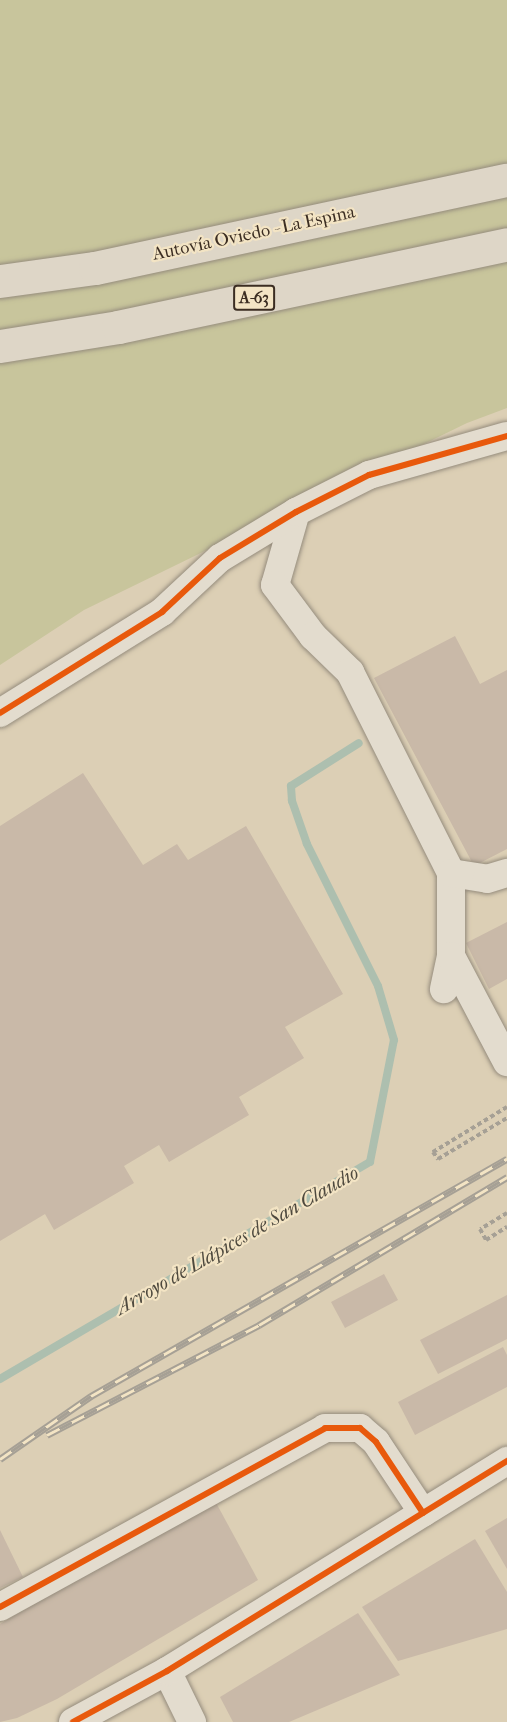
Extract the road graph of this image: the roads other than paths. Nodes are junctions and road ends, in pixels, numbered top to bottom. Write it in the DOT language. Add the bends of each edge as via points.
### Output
graph roads {
  1 [pos="507,180"];
  2 [pos="507,244"];
  3 [pos="0,282"];
  4 [pos="0,346"];
  5 [pos="507,436"];
  6 [pos="296,512"];
  7 [pos="0,713"];
  8 [pos="451,873"];
  9 [pos="507,873"];
  10 [pos="451,956"];
  11 [pos="444,989"];
  12 [pos="507,1062"];
  13 [pos="507,1461"];
  14 [pos="423,1513"];
  15 [pos="0,1607"];
  16 [pos="167,1671"];
  17 [pos="73,1722"];
  18 [pos="192,1722"];
  1 -- 3 [label="highway, Autovía Oviedo - La Espina" via="95,268"];
  2 -- 4 [label="highway, A-63" via="118,327"];
  5 -- 6 [label="street" via="369,475"];
  6 -- 7 [label="street" via="220,558 162,612"];
  6 -- 8 [label="street" via="275,585 312,636 351,672"];
  8 -- 9 [label="street" via="487,879"];
  8 -- 10 [label="street"];
  10 -- 11 [label="street"];
  10 -- 12 [label="street"];
  13 -- 14 [label="street"];
  14 -- 15 [label="street" via="376,1442 360,1428 325,1428"];
  14 -- 16 [label="street"];
  16 -- 17 [label="street"];
  16 -- 18 [label="street"];
}
